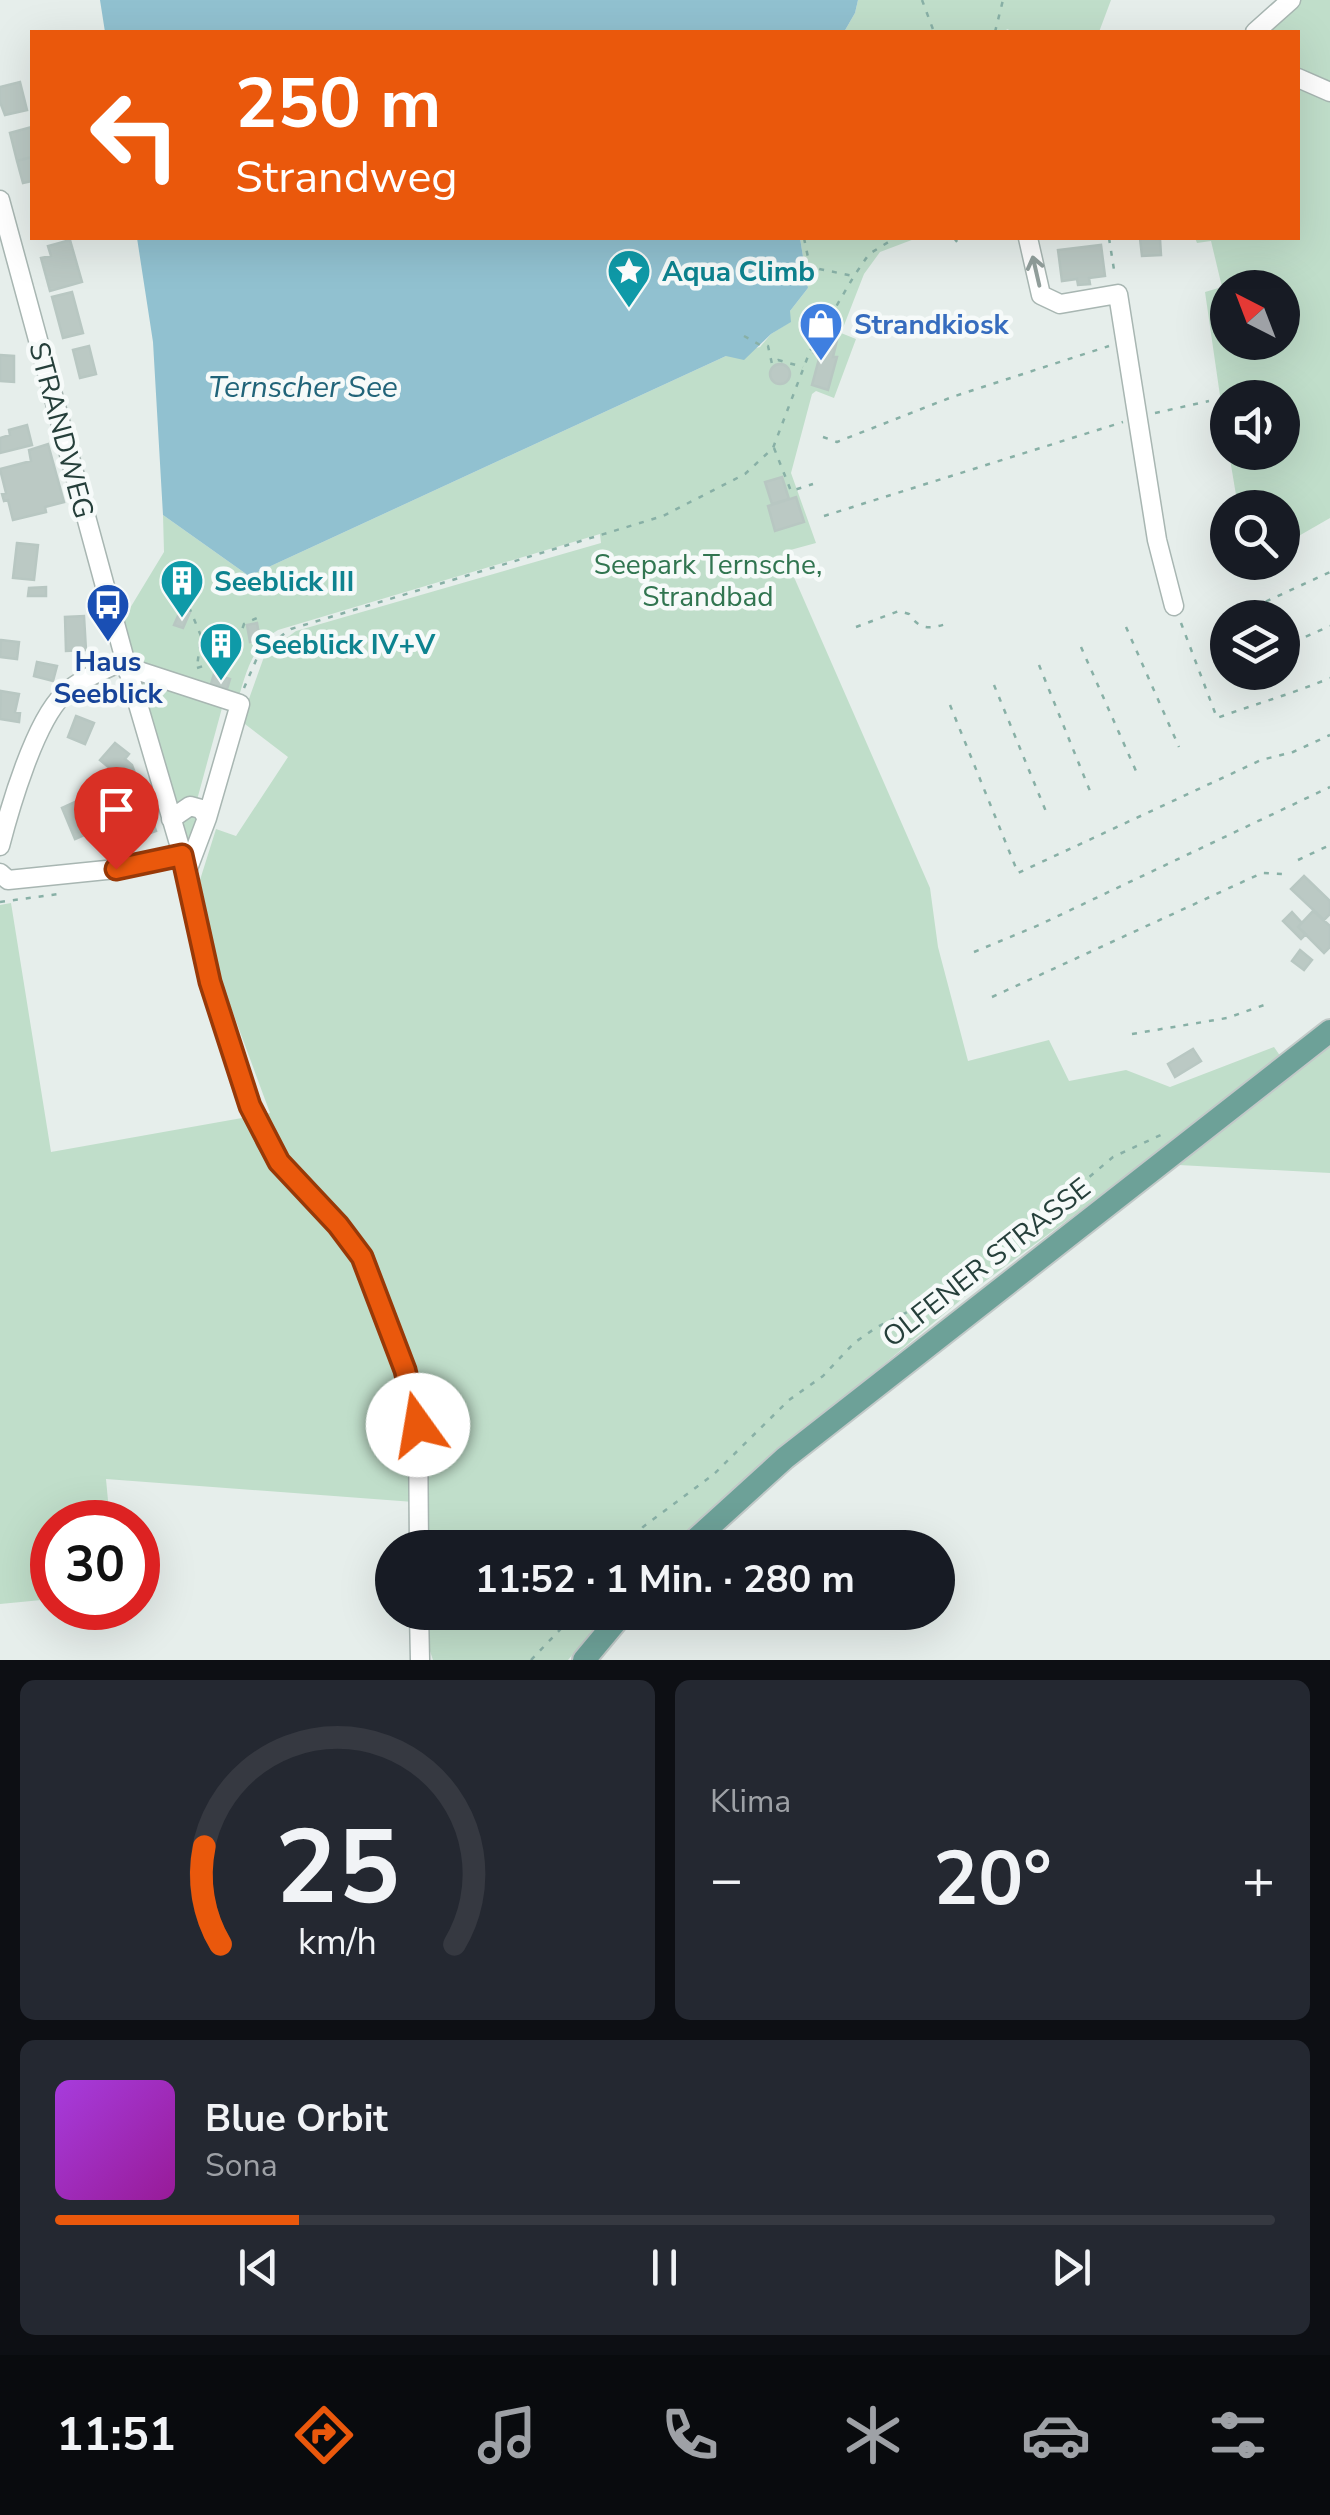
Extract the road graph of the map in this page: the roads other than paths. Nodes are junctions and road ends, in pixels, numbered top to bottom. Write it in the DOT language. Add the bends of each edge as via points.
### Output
graph roads {
  1 [pos="1290,0"];
  2 [pos="1257,30"];
  3 [pos="1300,79"];
  4 [pos="1330,92"];
  5 [pos="0,200"];
  6 [pos="1028,240"];
  7 [pos="1174,606"];
  8 [pos="126,666"];
  9 [pos="207,818"];
  10 [pos="171,819"];
  11 [pos="0,846"];
  12 [pos="185,863"];
  13 [pos="0,873"];
  14 [pos="1330,1032"];
  15 [pos="419,1530"];
  16 [pos="706,1530"];
  17 [pos="419,1630"];
  18 [pos="609,1630"];
  19 [pos="420,1660"];
  20 [pos="584,1660"];
  1 -- 2 [label="street"];
  3 -- 4 [label="street"];
  5 -- 8 [label="street, STRANDWEG"];
  7 -- 6 [label="street, one-way" via="1118,294 1051,302 1041,294"];
  8 -- 9 [label="street" via="240,704"];
  8 -- 10 [label="street, STRANDWEG"];
  8 -- 11 [label="street" via="60,697 44,721"];
  9 -- 10 [label="street" via="190,806"];
  9 -- 12 [label="street"];
  10 -- 12 [label="street, STRANDWEG"];
  12 -- 13 [label="street" via="8,880"];
  12 -- 15 [label="street, STRANDWEG" via="210,982 250,1106 279,1162 362,1257 405,1370 418,1425"];
  14 -- 16 [label="main road, OLFENER STRASSE" via="800,1446"];
  17 -- 19 [label="street"];
  18 -- 20 [label="main road"];
}
